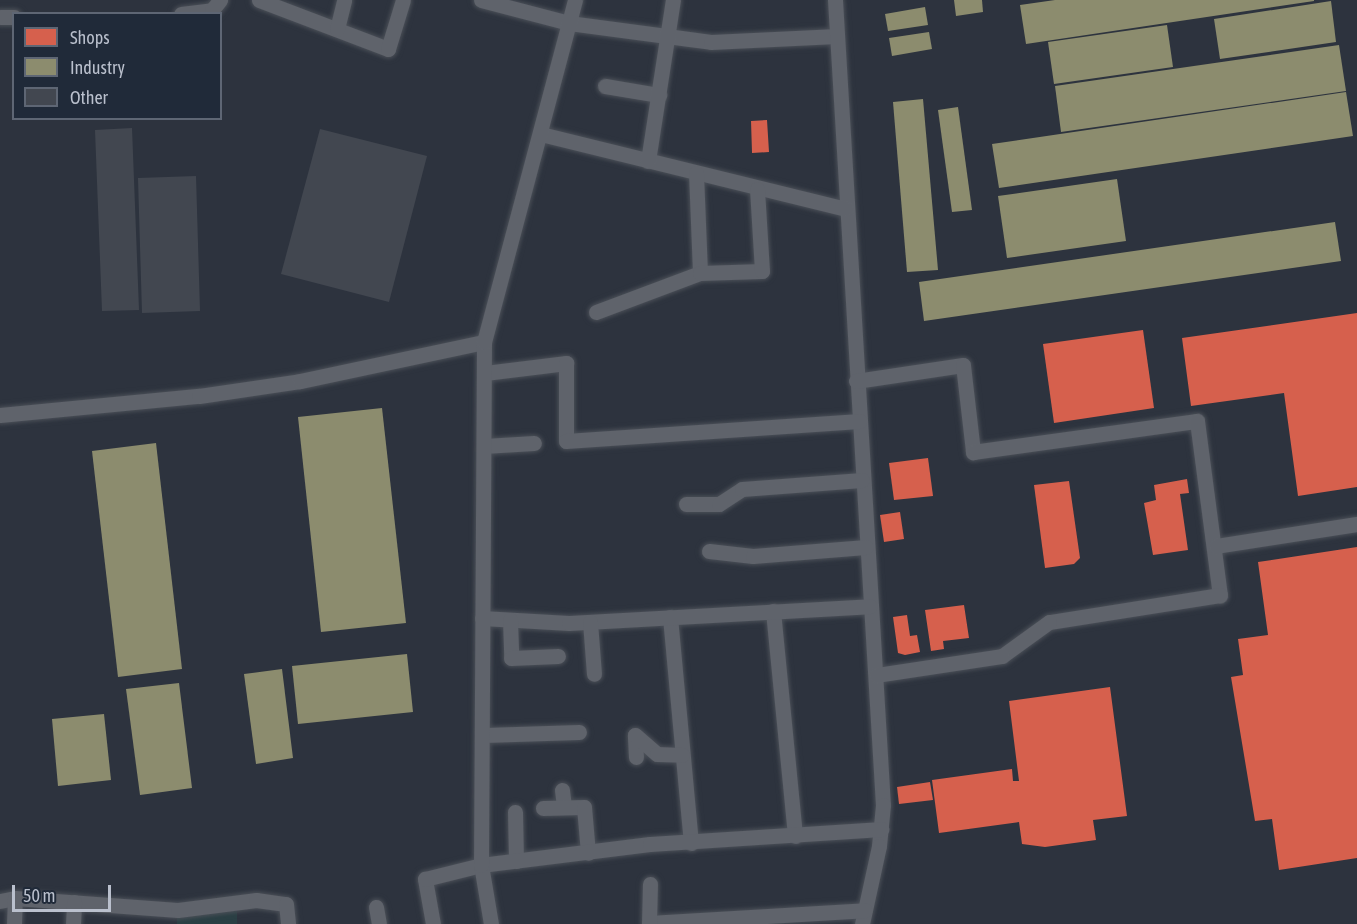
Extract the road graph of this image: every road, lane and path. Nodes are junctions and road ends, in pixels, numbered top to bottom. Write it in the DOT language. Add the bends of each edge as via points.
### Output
graph roads {
  1 [pos="220,0"];
  2 [pos="259,0"];
  3 [pos="344,0"];
  4 [pos="403,0"];
  5 [pos="481,0"];
  6 [pos="575,0"];
  7 [pos="673,0"];
  8 [pos="835,0"];
  9 [pos="196,12"];
  10 [pos="569,23"];
  11 [pos="343,32"];
  12 [pos="668,36"];
  13 [pos="837,36"];
  14 [pos="605,86"];
  15 [pos="659,95"];
  16 [pos="541,134"];
  17 [pos="648,161"];
  18 [pos="696,173"];
  19 [pos="757,189"];
  20 [pos="846,209"];
  21 [pos="700,273"];
  22 [pos="596,312"];
  23 [pos="484,342"];
  24 [pos="485,373"];
  25 [pos="856,381"];
  26 [pos="0,415"];
  27 [pos="859,421"];
  28 [pos="534,443"];
  29 [pos="484,446"];
  30 [pos="862,480"];
  31 [pos="686,504"];
  32 [pos="1357,524"];
  33 [pos="1216,546"];
  34 [pos="866,548"];
  35 [pos="709,551"];
  36 [pos="870,606"];
  37 [pos="773,611"];
  38 [pos="670,617"];
  39 [pos="482,618"];
  40 [pos="510,620"];
  41 [pos="590,622"];
  42 [pos="558,656"];
  43 [pos="594,674"];
  44 [pos="876,675"];
  45 [pos="579,732"];
  46 [pos="484,735"];
  47 [pos="682,755"];
  48 [pos="636,757"];
  49 [pos="562,790"];
  50 [pos="564,807"];
  51 [pos="543,808"];
  52 [pos="515,812"];
  53 [pos="882,830"];
  54 [pos="795,836"];
  55 [pos="691,843"];
  56 [pos="588,853"];
  57 [pos="516,861"];
  58 [pos="482,866"];
  59 [pos="650,884"];
  60 [pos="8,900"];
  61 [pos="74,902"];
  62 [pos="376,907"];
  63 [pos="151,917"];
  64 [pos="863,917"];
  65 [pos="649,923"];
  66 [pos="14,924"];
  67 [pos="73,924"];
  68 [pos="288,924"];
  69 [pos="379,924"];
  70 [pos="433,924"];
  71 [pos="491,924"];
  1 -- 9 [label="street" via="212,10"];
  2 -- 11 [label="street"];
  3 -- 11 [label="street"];
  4 -- 11 [label="street" via="388,49"];
  5 -- 10 [label="street"];
  6 -- 10 [label="street"];
  7 -- 12 [label="street"];
  8 -- 13 [label="street"];
  10 -- 12 [label="street"];
  10 -- 16 [label="street"];
  12 -- 13 [label="street" via="711,42"];
  12 -- 15 [label="street"];
  13 -- 20 [label="street"];
  14 -- 15 [label="street"];
  15 -- 17 [label="street"];
  16 -- 17 [label="street"];
  16 -- 23 [label="street"];
  17 -- 18 [label="street"];
  18 -- 19 [label="street"];
  18 -- 21 [label="street"];
  19 -- 20 [label="street"];
  19 -- 21 [label="street" via="762,271"];
  20 -- 25 [label="street"];
  21 -- 22 [label="street"];
  23 -- 24 [label="street"];
  23 -- 26 [label="street" via="300,381 199,396"];
  24 -- 27 [label="street" via="566,363 566,441"];
  24 -- 29 [label="street"];
  25 -- 27 [label="street"];
  25 -- 33 [label="street" via="963,365 973,452 1197,421"];
  27 -- 30 [label="street"];
  28 -- 29 [label="street"];
  29 -- 39 [label="street"];
  30 -- 31 [label="street" via="742,489 719,504"];
  30 -- 34 [label="street"];
  32 -- 33 [label="street"];
  33 -- 44 [label="street" via="1220,595 1050,622 1002,657"];
  34 -- 35 [label="street" via="753,556"];
  34 -- 36 [label="street"];
  36 -- 37 [label="street"];
  36 -- 44 [label="street"];
  37 -- 38 [label="street"];
  37 -- 54 [label="street"];
  38 -- 41 [label="street"];
  38 -- 47 [label="street"];
  39 -- 40 [label="street"];
  39 -- 46 [label="street"];
  40 -- 41 [label="street"];
  40 -- 42 [label="street" via="511,658"];
  41 -- 43 [label="street"];
  44 -- 53 [label="street"];
  45 -- 46 [label="street"];
  46 -- 58 [label="street"];
  47 -- 48 [label="street" via="657,754 635,735"];
  47 -- 55 [label="street"];
  49 -- 50 [label="street"];
  50 -- 51 [label="street"];
  50 -- 56 [label="street" via="584,807"];
  52 -- 57 [label="street"];
  53 -- 54 [label="street"];
  53 -- 64 [label="street"];
  54 -- 55 [label="street"];
  55 -- 56 [label="street"];
  56 -- 57 [label="street"];
  57 -- 58 [label="street"];
  58 -- 70 [label="street" via="426,879"];
  58 -- 71 [label="street"];
  59 -- 65 [label="street"];
  60 -- 61 [label="street"];
  60 -- 66 [label="street"];
  61 -- 63 [label="street"];
  61 -- 67 [label="street"];
  62 -- 69 [label="street"];
  63 -- 68 [label="street" via="178,910 266,901 286,904"];
  64 -- 65 [label="street"];
}
